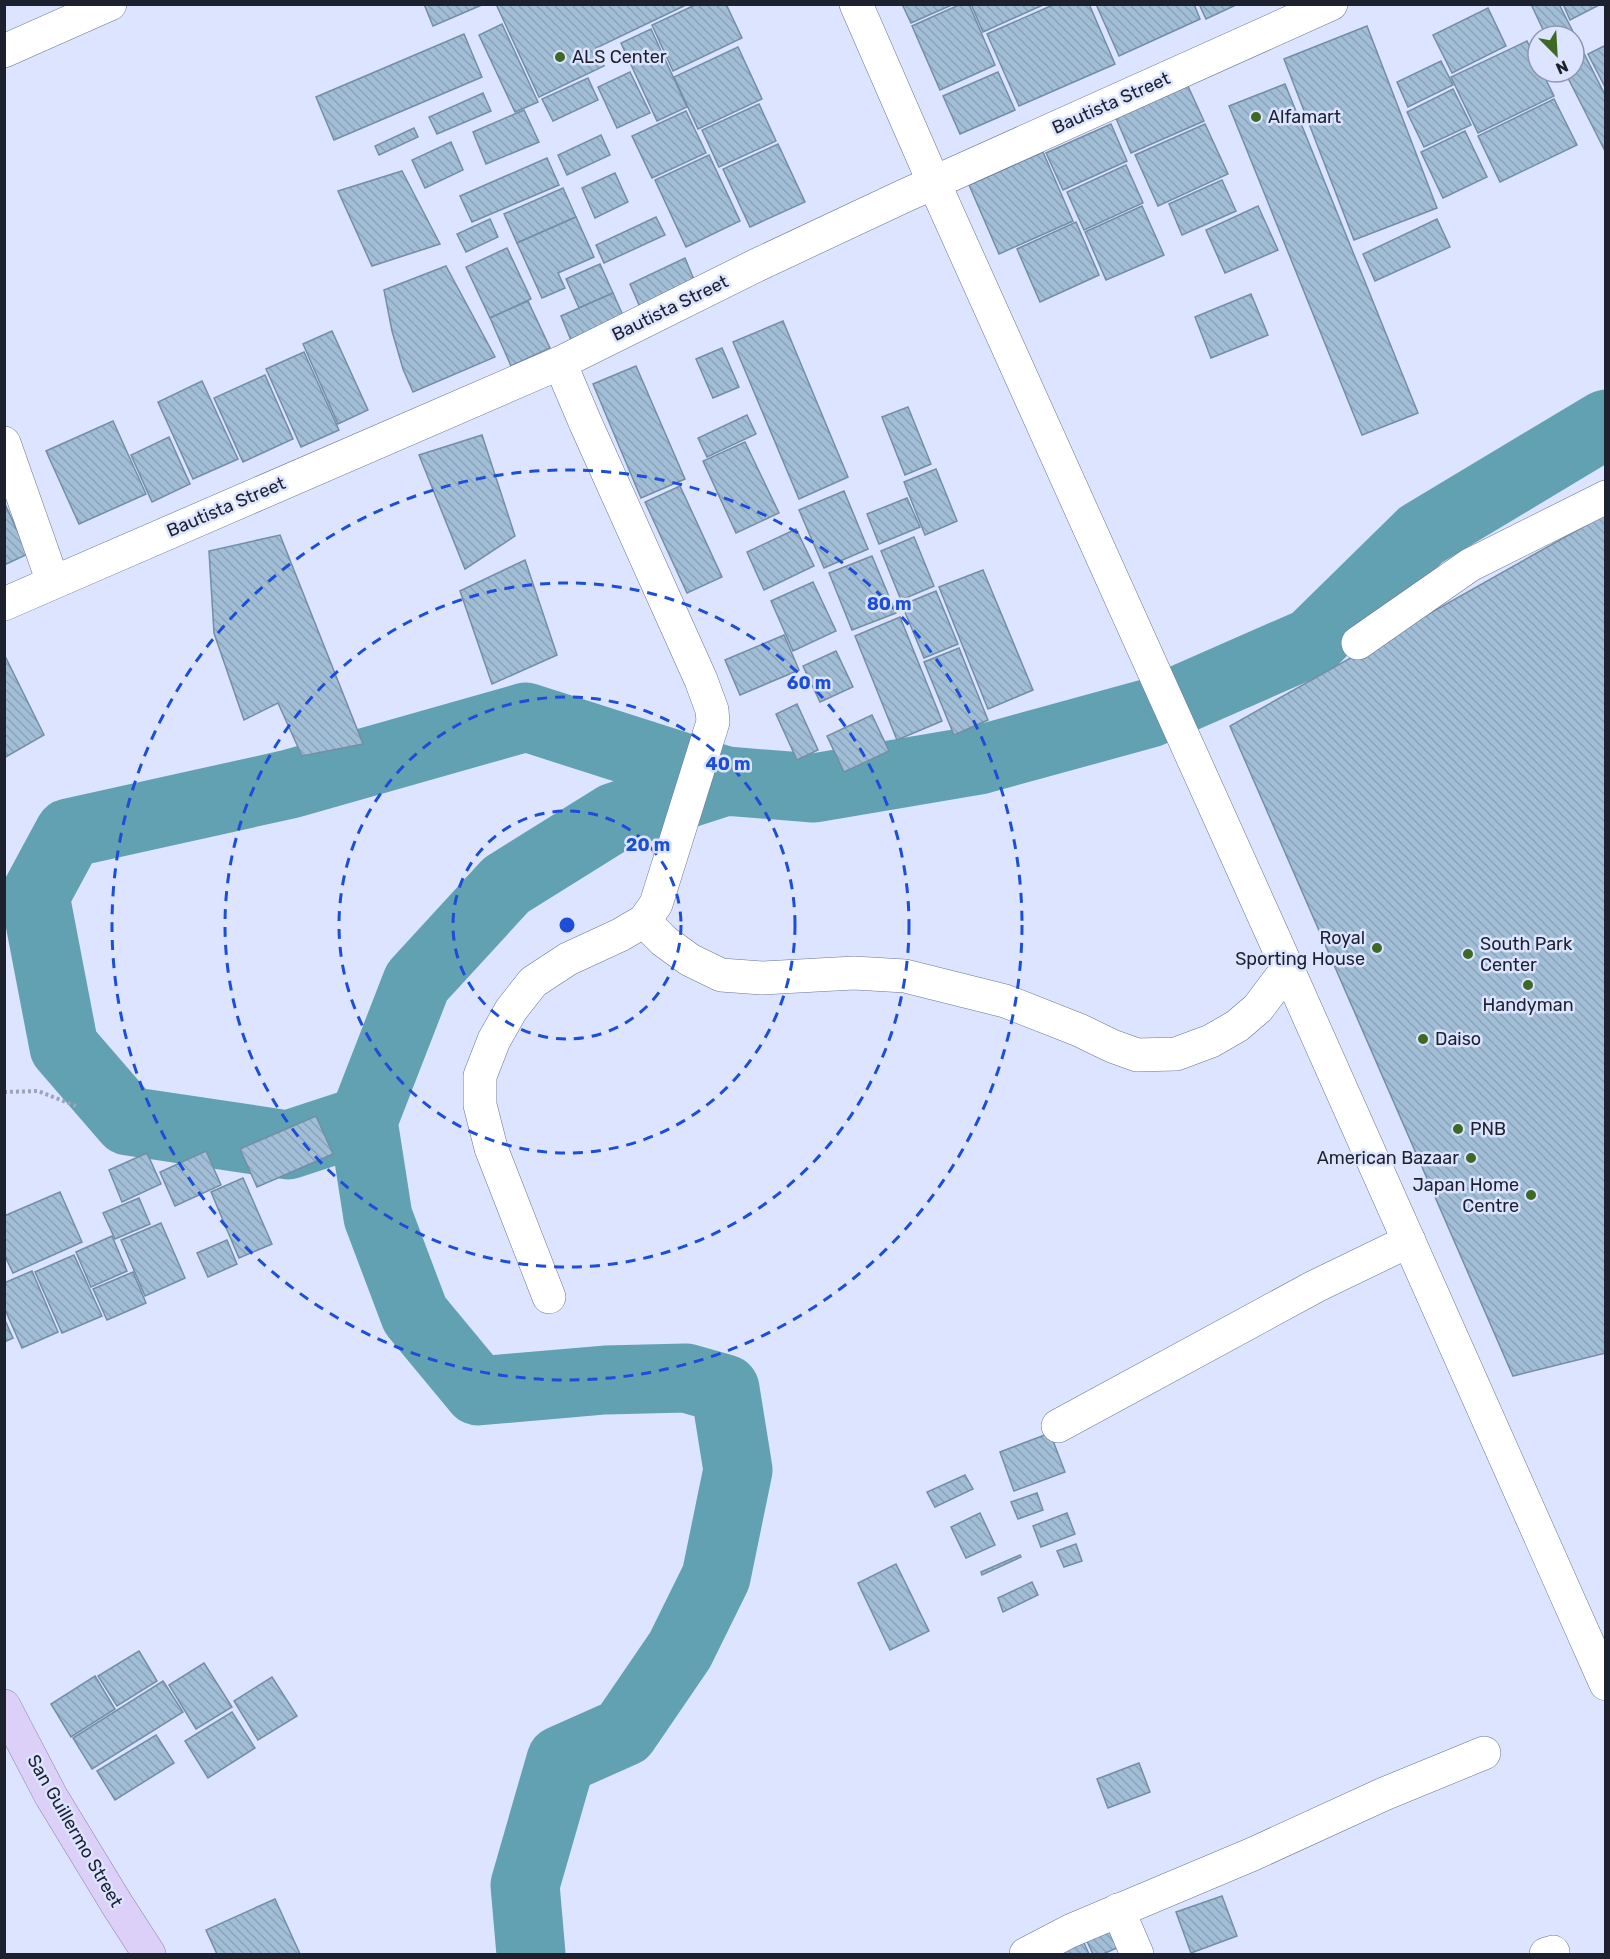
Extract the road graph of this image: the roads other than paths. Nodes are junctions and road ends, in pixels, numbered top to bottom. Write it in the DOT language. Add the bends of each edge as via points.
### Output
graph roads {
  1 [pos="110,4"];
  2 [pos="856,4"];
  3 [pos="1332,4"];
  4 [pos="4,51"];
  5 [pos="934,183"];
  6 [pos="560,363"];
  7 [pos="4,443"];
  8 [pos="1605,497"];
  9 [pos="53,582"];
  10 [pos="4,604"];
  11 [pos="1358,643"];
  12 [pos="644,921"];
  13 [pos="1288,968"];
  14 [pos="1409,1241"];
  15 [pos="549,1297"];
  16 [pos="1058,1426"];
  17 [pos="1605,1684"];
  18 [pos="4,1706"];
  19 [pos="1484,1753"];
  20 [pos="1118,1910"];
  21 [pos="149,1954"];
  22 [pos="1026,1954"];
  23 [pos="1137,1954"];
  1 -- 4 [label="street"];
  2 -- 5 [label="street"];
  3 -- 5 [label="street, Bautista Street"];
  5 -- 6 [label="street, Bautista Street"];
  5 -- 13 [label="street"];
  6 -- 9 [label="street, Bautista Street"];
  6 -- 12 [label="street" via="712,710 713,722 656,904"];
  7 -- 9 [label="street"];
  8 -- 11 [label="street" via="1470,565"];
  9 -- 10 [label="street, Bautista Street"];
  12 -- 13 [label="street" via="690,960 721,975 905,976 1005,1001 1137,1055 1176,1054 1211,1041 1258,1008"];
  12 -- 15 [label="street" via="568,959 533,982 494,1040 480,1076 480,1105 492,1149"];
  13 -- 14 [label="street"];
  14 -- 16 [label="street" via="1316,1286"];
  14 -- 17 [label="street"];
  18 -- 21 [label="main road, San Guillermo Street" via="51,1796"];
  19 -- 20 [label="street"];
  20 -- 22 [label="street"];
  20 -- 23 [label="street"];
}
